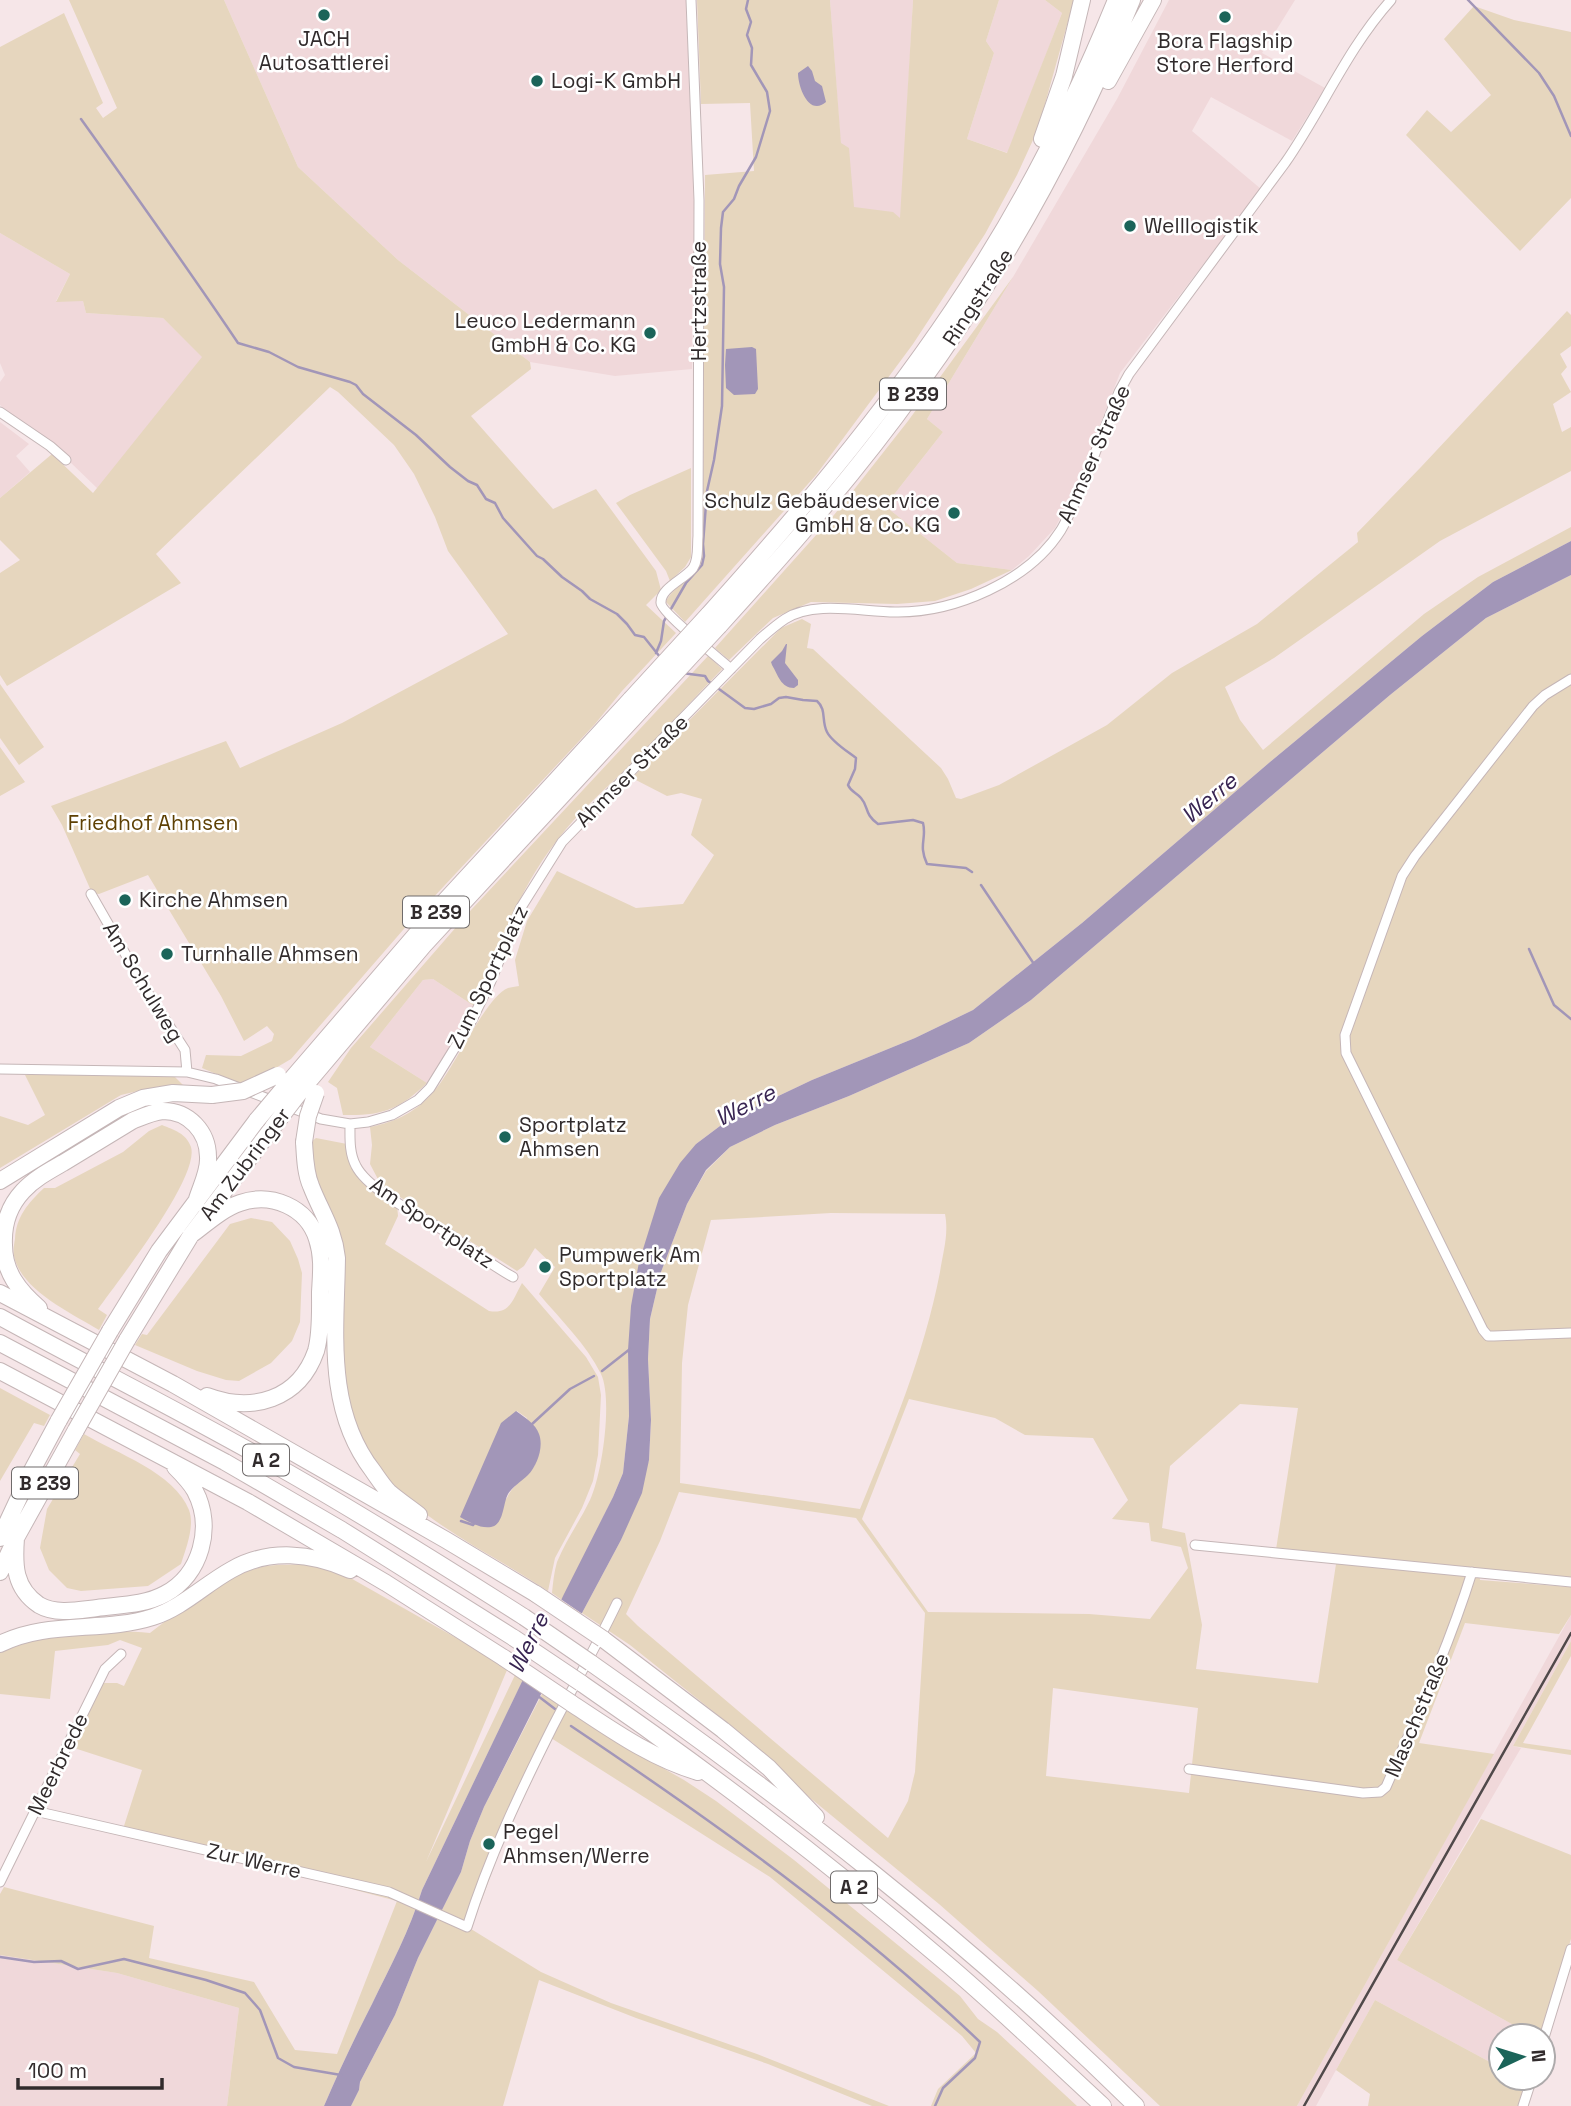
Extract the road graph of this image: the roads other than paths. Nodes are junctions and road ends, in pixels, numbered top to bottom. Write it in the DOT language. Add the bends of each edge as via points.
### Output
graph roads {
  1 [pos="691,0"];
  2 [pos="1082,0"];
  3 [pos="1116,0"];
  4 [pos="1132,0"];
  5 [pos="1153,0"];
  6 [pos="1391,0"];
  7 [pos="1070,137"];
  8 [pos="1011,216"];
  9 [pos="0,412"];
  10 [pos="66,460"];
  11 [pos="713,621"];
  12 [pos="729,672"];
  13 [pos="1571,680"];
  14 [pos="636,704"];
  15 [pos="562,842"];
  16 [pos="91,894"];
  17 [pos="333,1040"];
  18 [pos="0,1069"];
  19 [pos="187,1072"];
  20 [pos="296,1084"];
  21 [pos="350,1124"];
  22 [pos="0,1181"];
  23 [pos="197,1199"];
  24 [pos="191,1235"];
  25 [pos="513,1277"];
  26 [pos="0,1293"];
  27 [pos="0,1317"];
  28 [pos="60,1325"];
  29 [pos="1571,1333"];
  30 [pos="0,1343"];
  31 [pos="1,1372"];
  32 [pos="173,1384"];
  33 [pos="166,1457"];
  34 [pos="30,1474"];
  35 [pos="0,1509"];
  36 [pos="8,1538"];
  37 [pos="446,1540"];
  38 [pos="1195,1545"];
  39 [pos="0,1572"];
  40 [pos="1472,1572"];
  41 [pos="1571,1582"];
  42 [pos="386,1583"];
  43 [pos="617,1603"];
  44 [pos="0,1644"];
  45 [pos="121,1654"];
  46 [pos="1189,1769"];
  47 [pos="710,1776"];
  48 [pos="35,1811"];
  49 [pos="857,1859"];
  50 [pos="0,1879"];
  51 [pos="1571,1949"];
  52 [pos="1549,2022"];
  53 [pos="1103,2106"];
  54 [pos="1136,2106"];
  1 -- 12 [label="street, Hertzstraße" via="699,200 697,558 660,600"];
  2 -- 8 [label="highway" via="1064,76"];
  3 -- 8 [label="highway, Ringstraße / B 239" via="1075,95"];
  4 -- 7 [label="highway, Ringstraße / B 239"];
  5 -- 7 [label="highway" via="1082,130"];
  6 -- 12 [label="street, Ahmser Straße" via="1359,40 1301,141 1129,374 1071,511 1044,550 993,589 947,606 897,612 810,609 786,618"];
  7 -- 11 [label="highway, Ringstraße / B 239" via="993,275 916,390 789,548"];
  8 -- 11 [label="highway, Ringstraße / B 239" via="924,351"];
  9 -- 10 [label="street"];
  11 -- 14 [label="highway, B 239, bridge"];
  12 -- 15 [label="street, Ahmser Straße"];
  13 -- 29 [label="street" via="1533,706 1402,876 1344,1044 1483,1330 1488,1336"];
  14 -- 17 [label="highway, Am Zubringer / B 239" via="555,804"];
  14 -- 17 [label="highway, Am Zubringer / B 239" via="548,787"];
  15 -- 21 [label="street, Zum Sportplatz" via="520,909 472,1020 430,1088 392,1115"];
  16 -- 19 [label="street, Am Schulweg" via="185,1051"];
  17 -- 20 [label="highway"];
  17 -- 20 [label="highway, Am Zubringer / B 239"];
  18 -- 19 [label="street, Zum Sportplatz"];
  19 -- 21 [label="street, Zum Sportplatz" via="321,1119"];
  20 -- 22 [label="highway, bridge" via="143,1098"];
  20 -- 23 [label="highway, Am Zubringer / B 239, bridge" via="257,1121"];
  20 -- 24 [label="highway, Am Zubringer / B 239, bridge" via="273,1127"];
  20 -- 37 [label="highway, bridge" via="308,1116 304,1142 307,1172 336,1243 336,1374 342,1411 353,1439 388,1492"];
  21 -- 25 [label="street, Am Sportplatz" via="352,1157 361,1174"];
  23 -- 28 [label="highway" via="208,1167 205,1140 190,1120 163,1111 132,1121 23,1190 7,1217 4,1253 8,1271 31,1301"];
  23 -- 34 [label="highway, Am Zubringer / B 239, bridge" via="110,1331"];
  24 -- 32 [label="highway" via="222,1212 256,1199 286,1204 300,1213 312,1226 321,1258 319,1329 309,1366 297,1382 273,1398 255,1403 222,1402"];
  24 -- 36 [label="highway, Am Zubringer / B 239, bridge"];
  26 -- 28 [label="highway"];
  27 -- 49 [label="highway, A 2, bridge" via="281,1468 524,1617 758,1782"];
  28 -- 32 [label="highway"];
  30 -- 47 [label="highway, A 2, bridge" via="225,1462 342,1530 581,1683"];
  31 -- 33 [label="highway"];
  32 -- 37 [label="highway"];
  33 -- 36 [label="highway" via="195,1492 204,1531 192,1570 167,1594 75,1611 41,1606 20,1583"];
  33 -- 42 [label="highway"];
  34 -- 35 [label="highway"];
  34 -- 36 [label="highway, Am Zubringer / B 239"];
  36 -- 39 [label="highway, Am Zubringer / B 239"];
  37 -- 49 [label="highway, bridge" via="603,1639 723,1730 769,1768"];
  38 -- 40 [label="street"];
  40 -- 41 [label="street"];
  40 -- 46 [label="street, Maschstraße" via="1435,1675 1380,1792"];
  42 -- 44 [label="highway" via="332,1562 283,1555 233,1569 178,1607 152,1617 44,1631"];
  42 -- 47 [label="highway, bridge" via="631,1743 672,1764"];
  43 -- 48 [label="street, Zur Werre" via="503,1828 467,1927 389,1892"];
  45 -- 48 [label="street, Meerbrede" via="105,1669"];
  47 -- 53 [label="highway, A 2" via="809,1850 947,1964"];
  48 -- 50 [label="street, Meerbrede"];
  49 -- 54 [label="highway, A 2" via="1014,1992"];
  51 -- 52 [label="street"];
}
